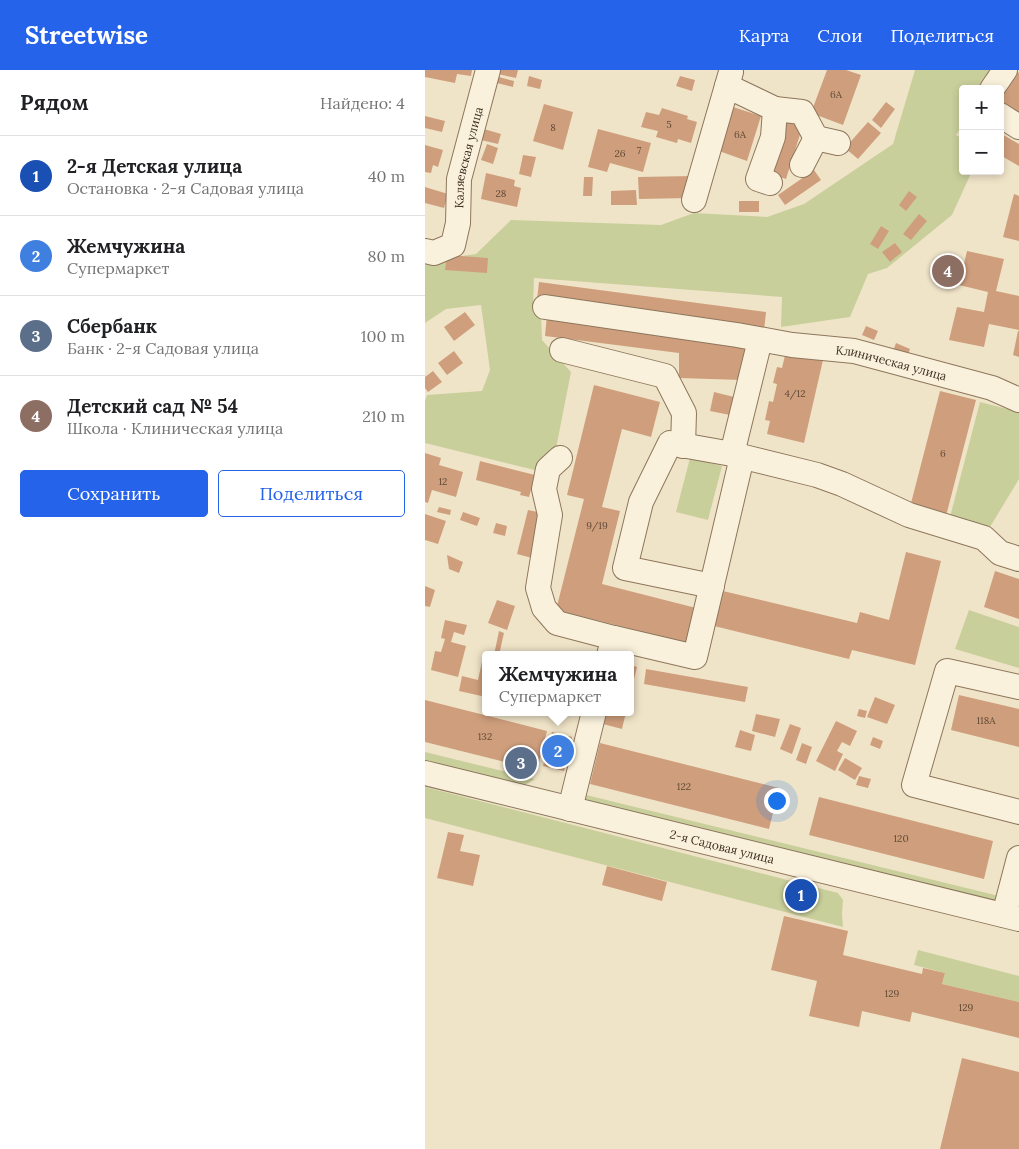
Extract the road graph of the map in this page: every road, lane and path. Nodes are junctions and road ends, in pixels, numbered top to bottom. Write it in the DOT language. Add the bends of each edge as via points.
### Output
graph roads {
  1 [pos="488,70"];
  2 [pos="1005,70"];
  3 [pos="729,78"];
  4 [pos="995,85"];
  5 [pos="775,109"];
  6 [pos="1004,118"];
  7 [pos="1019,127"];
  8 [pos="802,164"];
  9 [pos="770,183"];
  10 [pos="694,200"];
  11 [pos="425,251"];
  12 [pos="545,307"];
  13 [pos="760,340"];
  14 [pos="562,350"];
  15 [pos="1019,400"];
  16 [pos="683,446"];
  17 [pos="737,455"];
  18 [pos="560,458"];
  19 [pos="1019,560"];
  20 [pos="712,586"];
  21 [pos="612,646"];
  22 [pos="1019,687"];
  23 [pos="593,716"];
  24 [pos="425,773"];
  25 [pos="570,809"];
  26 [pos="1019,812"];
  27 [pos="1019,858"];
  28 [pos="1012,917"];
  1 -- 11 [label="street, Каляевская улица" via="459,178 458,223 453,245 434,253"];
  2 -- 4 [label="street"];
  3 -- 5 [label="street"];
  3 -- 10 [label="street"];
  5 -- 8 [label="street" via="802,112 827,140"];
  5 -- 9 [label="street" via="773,137 758,178"];
  6 -- 7 [label="street"];
  12 -- 13 [label="street, Клиническая улица"];
  13 -- 15 [label="street, Клиническая улица" via="854,351 992,388"];
  13 -- 17 [label="street"];
  14 -- 16 [label="street" via="665,376 684,413"];
  16 -- 17 [label="street"];
  16 -- 20 [label="street" via="670,444 641,502 625,568"];
  17 -- 19 [label="street" via="817,474 909,515 984,538 1000,553"];
  17 -- 20 [label="street"];
  18 -- 21 [label="street" via="548,470 544,489 550,516 538,588 544,608 557,623"];
  20 -- 21 [label="street" via="695,657"];
  22 -- 26 [label="street" via="947,671 914,785"];
  23 -- 25 [label="street"];
  24 -- 25 [label="street, 2-я Садовая улица"];
  25 -- 28 [label="street, 2-я Садовая улица"];
  27 -- 28 [label="street"];
}
